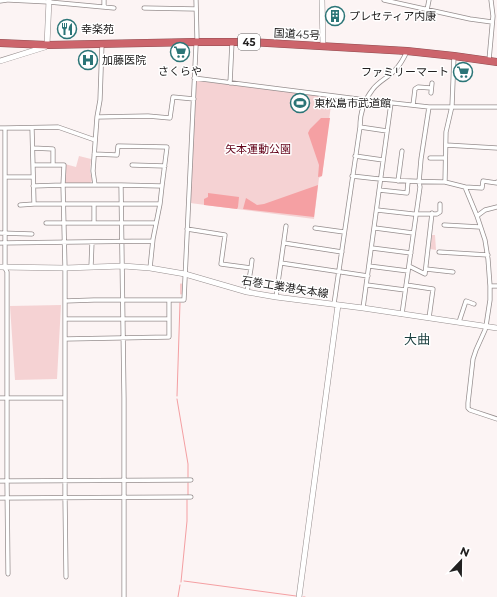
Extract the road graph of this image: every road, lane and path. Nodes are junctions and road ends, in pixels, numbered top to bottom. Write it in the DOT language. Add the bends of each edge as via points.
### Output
graph roads {
  1 [pos="0,0"];
  2 [pos="8,0"];
  3 [pos="86,0"];
  4 [pos="104,0"];
  5 [pos="196,0"];
  6 [pos="322,0"];
  7 [pos="384,0"];
  8 [pos="429,0"];
  9 [pos="49,1"];
  10 [pos="491,1"];
  11 [pos="497,1"];
  12 [pos="68,2"];
  13 [pos="86,6"];
  14 [pos="104,8"];
  15 [pos="114,8"];
  16 [pos="144,8"];
  17 [pos="196,9"];
  18 [pos="427,10"];
  19 [pos="492,22"];
  20 [pos="196,42"];
  21 [pos="232,42"];
  22 [pos="0,43"];
  23 [pos="102,44"];
  24 [pos="47,45"];
  25 [pos="322,46"];
  26 [pos="407,51"];
  27 [pos="454,56"];
  28 [pos="0,61"];
  29 [pos="489,61"];
  30 [pos="497,62"];
  31 [pos="194,78"];
  32 [pos="230,83"];
  33 [pos="432,83"];
  34 [pos="194,99"];
  35 [pos="366,100"];
  36 [pos="391,103"];
  37 [pos="413,105"];
  38 [pos="452,106"];
  39 [pos="429,107"];
  40 [pos="497,107"];
  41 [pos="98,117"];
  42 [pos="360,127"];
  43 [pos="0,128"];
  44 [pos="5,128"];
  45 [pos="32,128"];
  46 [pos="387,131"];
  47 [pos="95,140"];
  48 [pos="446,145"];
  49 [pos="33,148"];
  50 [pos="497,148"];
  51 [pos="402,151"];
  52 [pos="94,154"];
  53 [pos="355,156"];
  54 [pos="430,158"];
  55 [pos="445,158"];
  56 [pos="383,160"];
  57 [pos="33,165"];
  58 [pos="53,165"];
  59 [pos="132,165"];
  60 [pos="165,166"];
  61 [pos="5,176"];
  62 [pos="352,176"];
  63 [pos="33,177"];
  64 [pos="381,180"];
  65 [pos="398,181"];
  66 [pos="408,182"];
  67 [pos="419,182"];
  68 [pos="445,182"];
  69 [pos="497,182"];
  70 [pos="63,185"];
  71 [pos="95,185"];
  72 [pos="121,185"];
  73 [pos="33,186"];
  74 [pos="162,186"];
  75 [pos="465,187"];
  76 [pos="380,190"];
  77 [pos="34,204"];
  78 [pos="94,204"];
  79 [pos="160,204"];
  80 [pos="440,204"];
  81 [pos="2,205"];
  82 [pos="20,205"];
  83 [pos="63,205"];
  84 [pos="121,205"];
  85 [pos="497,207"];
  86 [pos="377,210"];
  87 [pos="416,214"];
  88 [pos="432,214"];
  89 [pos="0,216"];
  90 [pos="5,216"];
  91 [pos="477,216"];
  92 [pos="46,223"];
  93 [pos="64,223"];
  94 [pos="94,223"];
  95 [pos="121,223"];
  96 [pos="156,223"];
  97 [pos="444,225"];
  98 [pos="286,226"];
  99 [pos="480,227"];
  100 [pos="315,228"];
  101 [pos="375,228"];
  102 [pos="187,229"];
  103 [pos="344,232"];
  104 [pos="0,233"];
  105 [pos="6,233"];
  106 [pos="414,233"];
  107 [pos="32,234"];
  108 [pos="152,241"];
  109 [pos="64,242"];
  110 [pos="92,242"];
  111 [pos="122,242"];
  112 [pos="0,243"];
  113 [pos="5,243"];
  114 [pos="284,243"];
  115 [pos="372,248"];
  116 [pos="342,252"];
  117 [pos="439,252"];
  118 [pos="411,253"];
  119 [pos="488,255"];
  120 [pos="252,260"];
  121 [pos="281,263"];
  122 [pos="122,266"];
  123 [pos="369,266"];
  124 [pos="409,266"];
  125 [pos="3,267"];
  126 [pos="91,267"];
  127 [pos="65,268"];
  128 [pos="150,268"];
  129 [pos="251,268"];
  130 [pos="426,269"];
  131 [pos="408,271"];
  132 [pos="339,272"];
  133 [pos="454,272"];
  134 [pos="185,274"];
  135 [pos="368,276"];
  136 [pos="367,284"];
  137 [pos="406,285"];
  138 [pos="490,286"];
  139 [pos="497,286"];
  140 [pos="405,290"];
  141 [pos="246,292"];
  142 [pos="276,297"];
  143 [pos="122,300"];
  144 [pos="169,300"];
  145 [pos="65,301"];
  146 [pos="336,304"];
  147 [pos="474,304"];
  148 [pos="364,308"];
  149 [pos="402,314"];
  150 [pos="429,318"];
  151 [pos="123,319"];
  152 [pos="168,319"];
  153 [pos="66,320"];
  154 [pos="459,322"];
  155 [pos="486,326"];
  156 [pos="497,328"];
  157 [pos="123,338"];
  158 [pos="65,339"];
  159 [pos="0,398"];
  160 [pos="7,398"];
  161 [pos="65,398"];
  162 [pos="497,419"];
  163 [pos="65,480"];
  164 [pos="124,480"];
  165 [pos="191,480"];
  166 [pos="0,481"];
  167 [pos="7,481"];
  168 [pos="191,497"];
  169 [pos="0,498"];
  170 [pos="7,498"];
  171 [pos="65,498"];
  172 [pos="124,498"];
  173 [pos="8,574"];
  174 [pos="66,577"];
  175 [pos="124,597"];
  176 [pos="299,597"];
  1 -- 2 [label="street"];
  2 -- 9 [label="street"];
  3 -- 13 [label="street"];
  4 -- 14 [label="street"];
  5 -- 17 [label="street"];
  6 -- 25 [label="main road"];
  7 -- 18 [label="street"];
  8 -- 18 [label="street"];
  9 -- 12 [label="street"];
  9 -- 24 [label="main road"];
  10 -- 11 [label="street"];
  10 -- 19 [label="street"];
  12 -- 13 [label="street"];
  13 -- 14 [label="street"];
  14 -- 15 [label="street"];
  16 -- 17 [label="street"];
  17 -- 20 [label="street"];
  18 -- 19 [label="street"];
  19 -- 29 [label="street"];
  20 -- 21 [label="highway, 国道45号 / 45"];
  20 -- 23 [label="highway, 国道45号 / 45"];
  20 -- 31 [label="street"];
  21 -- 25 [label="highway, 国道45号 / 45"];
  21 -- 32 [label="street"];
  22 -- 24 [label="highway, 国道45号 / 45"];
  23 -- 24 [label="highway, 国道45号 / 45"];
  23 -- 41 [label="street"];
  24 -- 28 [label="main road"];
  25 -- 26 [label="highway, 国道45号 / 45"];
  26 -- 27 [label="highway, 国道45号 / 45"];
  26 -- 35 [label="street" via="395,70 374,88"];
  27 -- 29 [label="highway, 国道45号 / 45"];
  27 -- 38 [label="street"];
  29 -- 30 [label="highway, 国道45号 / 45"];
  31 -- 32 [label="street"];
  31 -- 34 [label="street"];
  32 -- 35 [label="street"];
  33 -- 37 [label="street" via="431,91 418,87 415,89"];
  34 -- 41 [label="street" via="173,97 170,118"];
  34 -- 102 [label="street"];
  35 -- 36 [label="street"];
  35 -- 42 [label="street" via="360,117"];
  36 -- 37 [label="street"];
  36 -- 46 [label="street"];
  37 -- 39 [label="street"];
  38 -- 39 [label="street"];
  38 -- 40 [label="street"];
  38 -- 48 [label="street" via="447,124"];
  39 -- 67 [label="street"];
  41 -- 47 [label="street"];
  42 -- 46 [label="street"];
  42 -- 53 [label="street"];
  43 -- 44 [label="street"];
  44 -- 45 [label="street"];
  44 -- 61 [label="street"];
  45 -- 47 [label="street" via="58,127"];
  45 -- 49 [label="street"];
  46 -- 56 [label="street"];
  47 -- 52 [label="street"];
  48 -- 50 [label="street"];
  48 -- 55 [label="street"];
  49 -- 57 [label="street"];
  49 -- 58 [label="street" via="53,149"];
  51 -- 65 [label="street"];
  52 -- 60 [label="street" via="117,155 118,146 167,147"];
  52 -- 71 [label="street"];
  53 -- 56 [label="street"];
  53 -- 62 [label="street"];
  54 -- 55 [label="street"];
  55 -- 68 [label="street"];
  56 -- 64 [label="street"];
  57 -- 58 [label="street"];
  57 -- 63 [label="street"];
  58 -- 70 [label="street" via="64,165"];
  59 -- 60 [label="street"];
  60 -- 74 [label="street"];
  61 -- 63 [label="street"];
  61 -- 81 [label="street"];
  62 -- 64 [label="street"];
  62 -- 103 [label="street"];
  63 -- 73 [label="street"];
  64 -- 65 [label="street"];
  64 -- 76 [label="street"];
  65 -- 66 [label="street"];
  66 -- 67 [label="street"];
  66 -- 76 [label="street" via="407,193"];
  67 -- 68 [label="street"];
  67 -- 87 [label="street"];
  68 -- 75 [label="street"];
  69 -- 75 [label="street" via="483,181 482,188"];
  70 -- 71 [label="street"];
  70 -- 73 [label="street"];
  70 -- 83 [label="street"];
  71 -- 72 [label="street"];
  72 -- 74 [label="street"];
  72 -- 84 [label="street"];
  73 -- 77 [label="street"];
  74 -- 79 [label="street"];
  75 -- 91 [label="street"];
  76 -- 86 [label="street"];
  77 -- 82 [label="street"];
  77 -- 83 [label="street"];
  78 -- 83 [label="street"];
  78 -- 84 [label="street"];
  78 -- 94 [label="street"];
  79 -- 84 [label="street"];
  79 -- 96 [label="street"];
  80 -- 88 [label="street" via="440,212"];
  81 -- 90 [label="street"];
  83 -- 93 [label="street"];
  84 -- 95 [label="street"];
  85 -- 91 [label="street" via="485,210"];
  86 -- 87 [label="street"];
  86 -- 101 [label="street"];
  87 -- 88 [label="street"];
  87 -- 106 [label="street"];
  88 -- 130 [label="street"];
  89 -- 90 [label="street"];
  90 -- 105 [label="street"];
  91 -- 99 [label="street"];
  92 -- 93 [label="street"];
  93 -- 94 [label="street"];
  93 -- 109 [label="street"];
  94 -- 95 [label="street"];
  95 -- 96 [label="street"];
  95 -- 111 [label="street"];
  96 -- 108 [label="street"];
  97 -- 99 [label="street"];
  98 -- 114 [label="street"];
  99 -- 119 [label="street"];
  100 -- 103 [label="street"];
  101 -- 106 [label="street"];
  101 -- 115 [label="street"];
  102 -- 129 [label="street" via="225,235 221,264"];
  102 -- 134 [label="street"];
  103 -- 116 [label="street"];
  104 -- 105 [label="street"];
  105 -- 107 [label="street"];
  105 -- 113 [label="street"];
  106 -- 118 [label="street"];
  108 -- 111 [label="street"];
  108 -- 128 [label="street"];
  109 -- 110 [label="street"];
  109 -- 113 [label="street"];
  109 -- 127 [label="street"];
  110 -- 111 [label="street"];
  110 -- 126 [label="street"];
  111 -- 122 [label="street"];
  112 -- 113 [label="street"];
  113 -- 125 [label="street"];
  114 -- 116 [label="street"];
  114 -- 121 [label="street"];
  115 -- 118 [label="street"];
  115 -- 123 [label="street"];
  116 -- 132 [label="street"];
  117 -- 119 [label="street"];
  118 -- 124 [label="street"];
  119 -- 138 [label="street"];
  120 -- 129 [label="street"];
  121 -- 132 [label="street"];
  121 -- 142 [label="street"];
  122 -- 126 [label="main road, 石巻工業港矢本線"];
  122 -- 128 [label="main road, 石巻工業港矢本線"];
  122 -- 143 [label="street"];
  123 -- 131 [label="street"];
  123 -- 135 [label="street"];
  124 -- 130 [label="street" via="425,274"];
  124 -- 131 [label="street"];
  125 -- 127 [label="main road, 石巻工業港矢本線"];
  125 -- 160 [label="street" via="7,272"];
  126 -- 127 [label="main road, 石巻工業港矢本線"];
  127 -- 145 [label="street"];
  128 -- 134 [label="main road, 石巻工業港矢本線"];
  129 -- 141 [label="street"];
  130 -- 133 [label="street"];
  131 -- 137 [label="street"];
  132 -- 135 [label="street"];
  132 -- 146 [label="street"];
  134 -- 141 [label="main road, 石巻工業港矢本線"];
  134 -- 144 [label="street" via="184,300"];
  135 -- 136 [label="street"];
  136 -- 140 [label="street"];
  136 -- 148 [label="street"];
  137 -- 140 [label="street"];
  137 -- 150 [label="street" via="433,289"];
  138 -- 139 [label="street"];
  138 -- 155 [label="street"];
  140 -- 149 [label="street"];
  141 -- 142 [label="main road, 石巻工業港矢本線"];
  142 -- 146 [label="main road, 石巻工業港矢本線"];
  143 -- 144 [label="street"];
  143 -- 145 [label="street"];
  143 -- 151 [label="street"];
  144 -- 152 [label="street"];
  145 -- 153 [label="street"];
  146 -- 148 [label="main road, 石巻工業港矢本線"];
  146 -- 176 [label="main road"];
  147 -- 154 [label="street" via="465,301"];
  148 -- 149 [label="main road, 石巻工業港矢本線"];
  149 -- 150 [label="main road, 石巻工業港矢本線"];
  150 -- 154 [label="main road, 石巻工業港矢本線"];
  151 -- 152 [label="street"];
  151 -- 153 [label="street"];
  151 -- 157 [label="street"];
  152 -- 157 [label="street" via="169,337"];
  153 -- 158 [label="street"];
  154 -- 155 [label="main road, 石巻工業港矢本線"];
  155 -- 156 [label="main road, 石巻工業港矢本線"];
  155 -- 162 [label="street" via="474,359 468,408"];
  157 -- 158 [label="street"];
  157 -- 164 [label="street"];
  158 -- 161 [label="street"];
  159 -- 160 [label="street"];
  160 -- 161 [label="street"];
  160 -- 167 [label="street"];
  161 -- 163 [label="street"];
  163 -- 164 [label="street"];
  163 -- 167 [label="street"];
  163 -- 171 [label="street"];
  164 -- 165 [label="street"];
  164 -- 172 [label="street"];
  166 -- 167 [label="street"];
  167 -- 170 [label="street"];
  168 -- 172 [label="street"];
  169 -- 170 [label="street"];
  170 -- 171 [label="street"];
  170 -- 173 [label="street"];
  171 -- 172 [label="street"];
  171 -- 174 [label="street"];
  172 -- 175 [label="street"];
}
